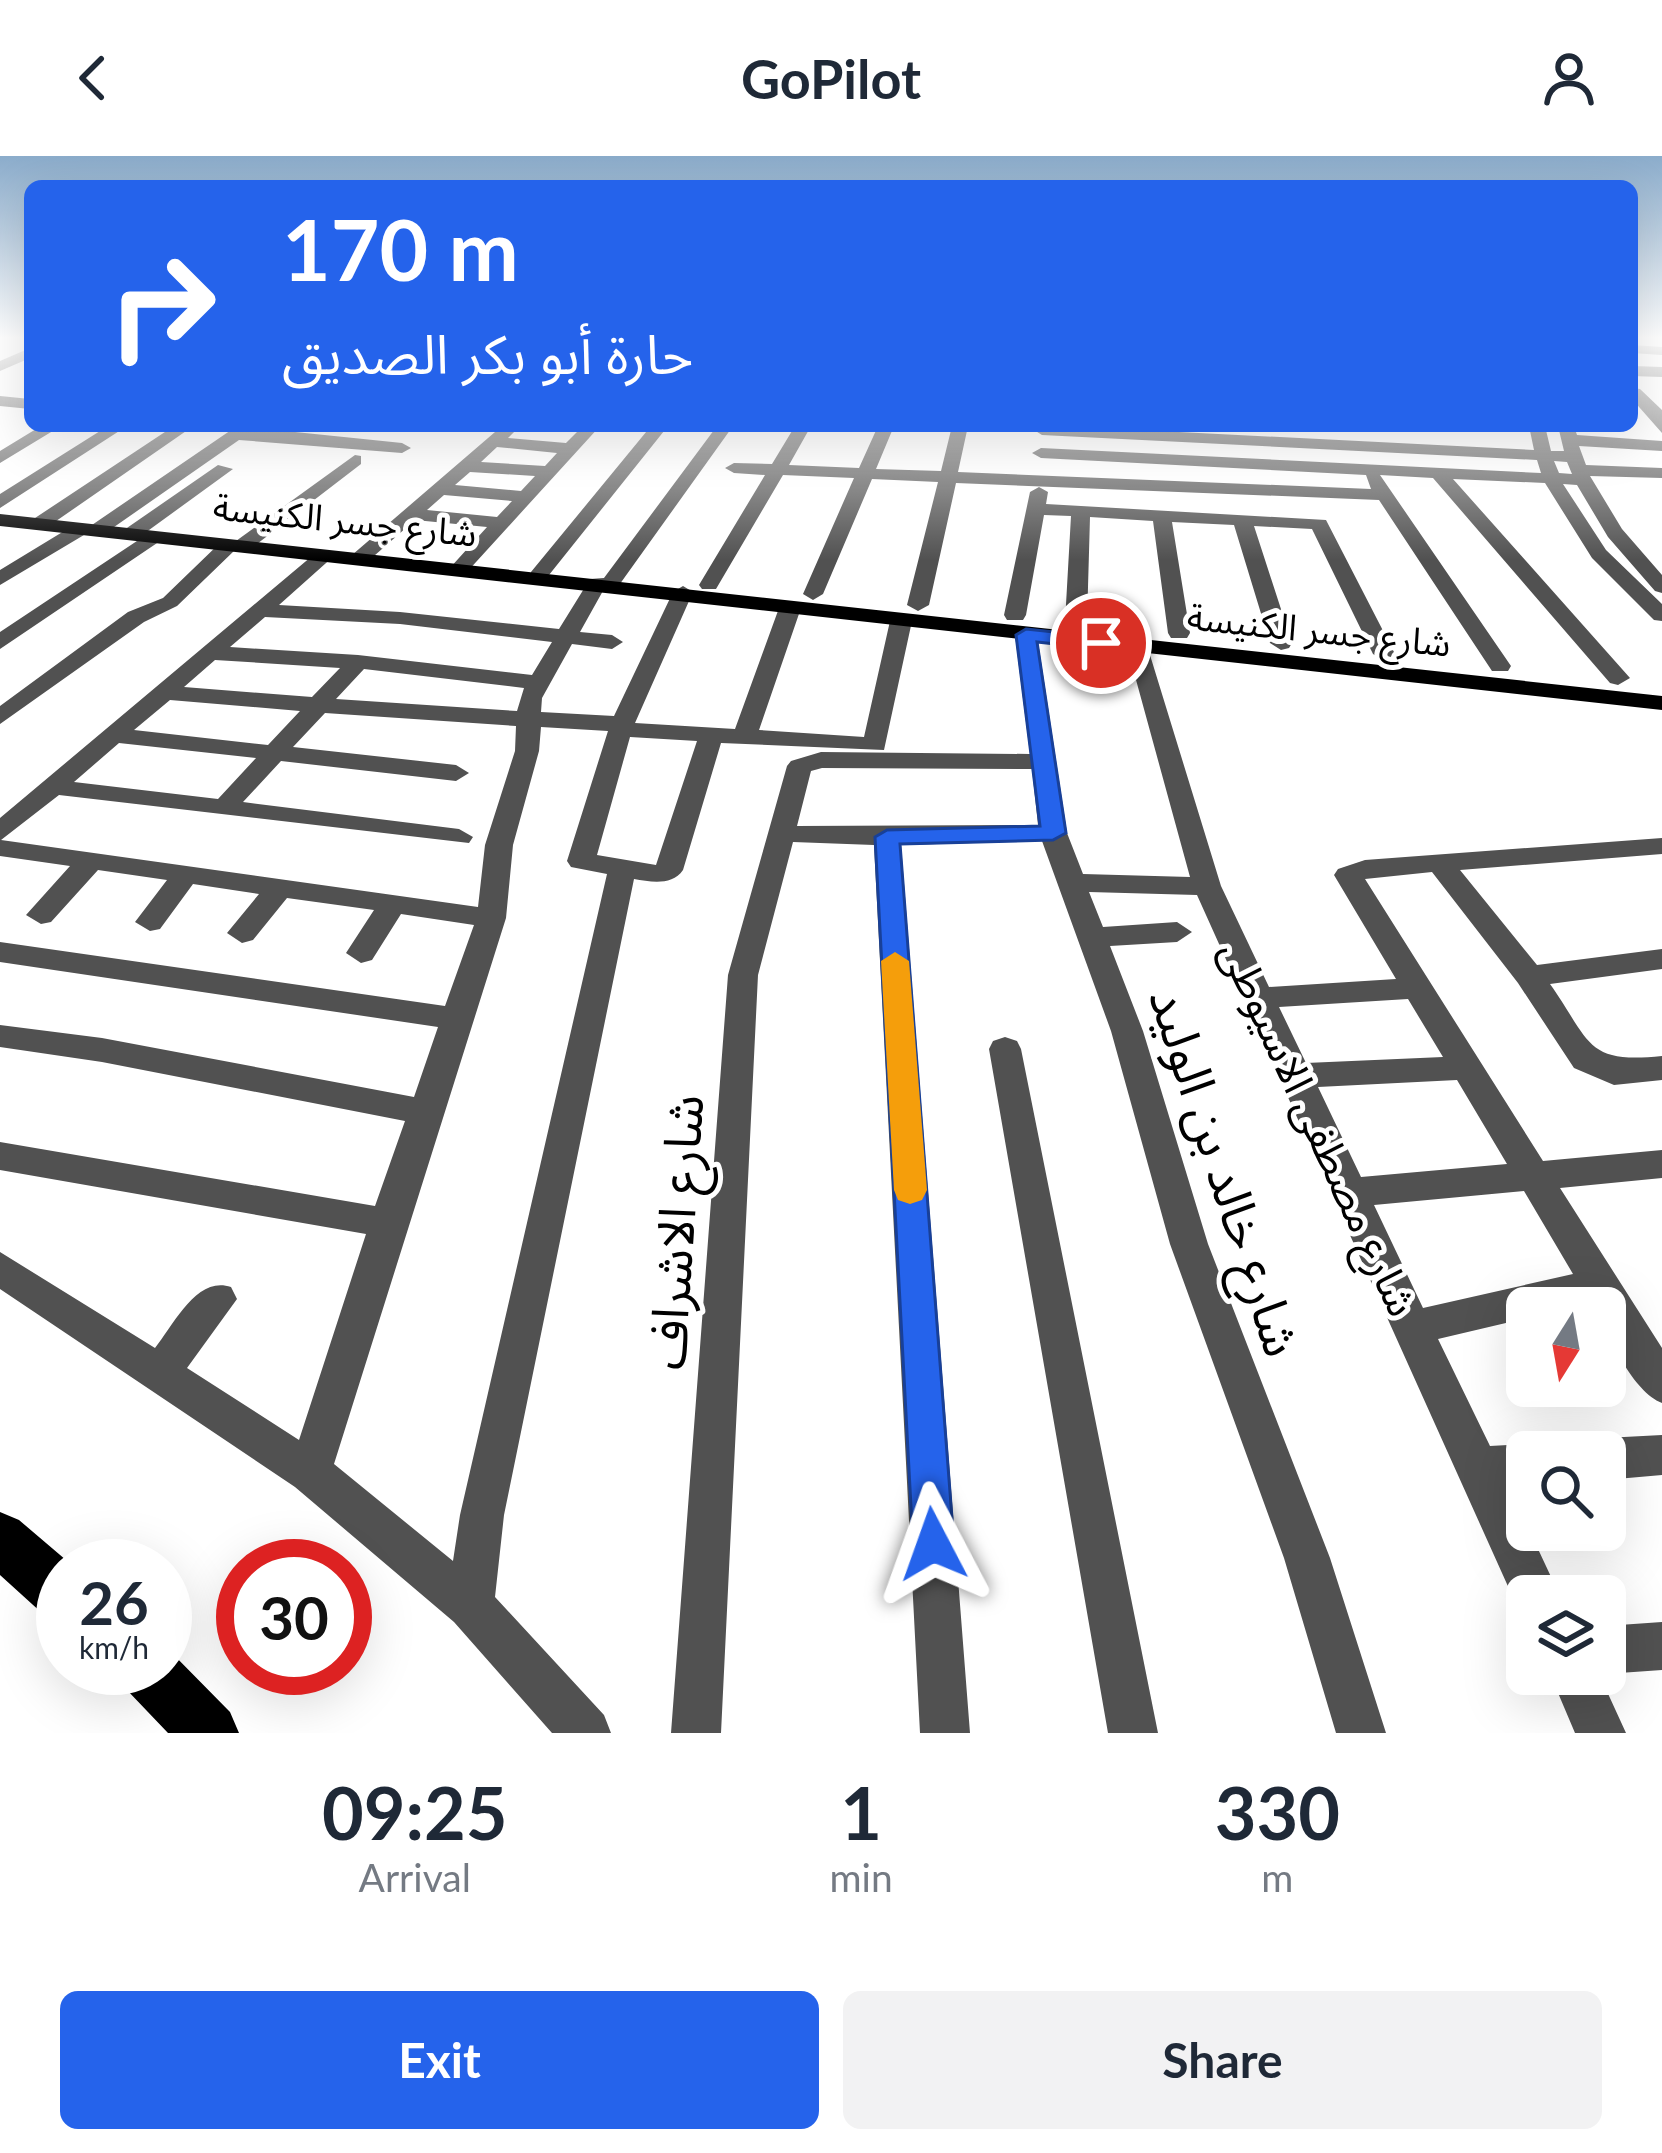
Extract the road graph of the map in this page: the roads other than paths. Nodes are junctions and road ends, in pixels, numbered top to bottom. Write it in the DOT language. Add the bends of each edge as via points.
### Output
graph roads {
  1 [pos="43,432"];
  2 [pos="109,432"];
  3 [pos="177,432"];
  4 [pos="505,432"];
  5 [pos="587,432"];
  6 [pos="655,432"];
  7 [pos="720,432"];
  8 [pos="799,432"];
  9 [pos="883,432"];
  10 [pos="959,432"];
  11 [pos="1042,432"];
  12 [pos="1112,432"];
  13 [pos="1338,432"];
  14 [pos="245,438"];
  15 [pos="1540,441"];
  16 [pos="493,442"];
  17 [pos="1356,446"];
  18 [pos="1662,446"];
  19 [pos="401,448"];
  20 [pos="571,449"];
  21 [pos="1041,453"];
  22 [pos="1573,453"];
  23 [pos="0,458"];
  24 [pos="355,460"];
  25 [pos="466,466"];
  26 [pos="734,468"];
  27 [pos="1367,469"];
  28 [pos="777,470"];
  29 [pos="548,472"];
  30 [pos="865,473"];
  31 [pos="1438,473"];
  32 [pos="1662,473"];
  33 [pos="948,477"];
  34 [pos="1551,478"];
  35 [pos="1040,481"];
  36 [pos="274,489"];
  37 [pos="440,489"];
  38 [pos="312,492"];
  39 [pos="1384,495"];
  40 [pos="526,497"];
  41 [pos="0,502"];
  42 [pos="1038,509"];
  43 [pos="1081,512"];
  44 [pos="410,514"];
  45 [pos="1162,515"];
  46 [pos="1242,519"];
  47 [pos="4,523"];
  48 [pos="501,523"];
  49 [pos="39,524"];
  50 [pos="89,530"];
  51 [pos="131,534"];
  52 [pos="156,537"];
  53 [pos="236,546"];
  54 [pos="325,555"];
  55 [pos="359,559"];
  56 [pos="458,568"];
  57 [pos="538,577"];
  58 [pos="0,580"];
  59 [pos="604,583"];
  60 [pos="709,585"];
  61 [pos="1662,587"];
  62 [pos="683,592"];
  63 [pos="813,594"];
  64 [pos="790,608"];
  65 [pos="260,610"];
  66 [pos="910,613"];
  67 [pos="1662,615"];
  68 [pos="1076,622"];
  69 [pos="1021,625"];
  70 [pos="1179,632"];
  71 [pos="566,637"];
  72 [pos="0,642"];
  73 [pos="612,642"];
  74 [pos="1281,643"];
  75 [pos="1138,647"];
  76 [pos="210,653"];
  77 [pos="1384,654"];
  78 [pos="358,662"];
  79 [pos="1500,666"];
  80 [pos="1618,678"];
  81 [pos="539,683"];
  82 [pos="1662,683"];
  83 [pos="164,692"];
  84 [pos="1662,703"];
  85 [pos="316,705"];
  86 [pos="0,717"];
  87 [pos="528,718"];
  88 [pos="622,727"];
  89 [pos="115,735"];
  90 [pos="711,736"];
  91 [pos="745,738"];
  92 [pos="271,752"];
  93 [pos="1042,762"];
  94 [pos="456,773"];
  95 [pos="54,787"];
  96 [pos="224,808"];
  97 [pos="0,832"];
  98 [pos="1053,833"];
  99 [pos="783,834"];
  100 [pos="459,837"];
  101 [pos="887,837"];
  102 [pos="1662,846"];
  103 [pos="0,848"];
  104 [pos="92,860"];
  105 [pos="1440,864"];
  106 [pos="622,869"];
  107 [pos="187,873"];
  108 [pos="1071,883"];
  109 [pos="282,885"];
  110 [pos="1207,886"];
  111 [pos="394,903"];
  112 [pos="41,915"];
  113 [pos="491,918"];
  114 [pos="150,922"];
  115 [pos="1177,932"];
  116 [pos="242,934"];
  117 [pos="1091,938"];
  118 [pos="0,952"];
  119 [pos="361,953"];
  120 [pos="1662,959"];
  121 [pos="1529,976"];
  122 [pos="1416,988"];
  123 [pos="1258,998"];
  124 [pos="457,1019"];
  125 [pos="0,1036"];
  126 [pos="1005,1049"];
  127 [pos="1466,1067"];
  128 [pos="1662,1068"];
  129 [pos="1294,1076"];
  130 [pos="424,1112"];
  131 [pos="0,1156"];
  132 [pos="1662,1164"];
  133 [pos="1534,1178"];
  134 [pos="1348,1193"];
  135 [pos="388,1222"];
  136 [pos="0,1268"];
  137 [pos="1599,1285"];
  138 [pos="217,1299"];
  139 [pos="1412,1328"];
  140 [pos="158,1375"];
  141 [pos="1662,1384"];
  142 [pos="1662,1455"];
  143 [pos="1626,1458"];
  144 [pos="1506,1466"];
  145 [pos="1474,1468"];
  146 [pos="310,1472"];
  147 [pos="0,1539"];
  148 [pos="36,1570"];
  149 [pos="1527,1575"];
  150 [pos="471,1605"];
  151 [pos="1662,1646"];
  152 [pos="1626,1649"];
  153 [pos="172,1695"];
  154 [pos="1584,1695"];
  155 [pos="208,1733"];
  156 [pos="586,1733"];
  157 [pos="696,1733"];
  158 [pos="946,1733"];
  159 [pos="1133,1733"];
  160 [pos="1361,1733"];
  161 [pos="1601,1733"];
  1 -- 23 [label="street"];
  2 -- 41 [label="street"];
  3 -- 49 [label="street"];
  4 -- 16 [label="street"];
  5 -- 20 [label="street"];
  6 -- 57 [label="street"];
  7 -- 59 [label="street"];
  8 -- 28 [label="street"];
  9 -- 30 [label="street"];
  10 -- 33 [label="street"];
  11 -- 21 [label="street, شارع خالد بن الوليد"];
  12 -- 17 [label="street"];
  13 -- 15 [label="street"];
  14 -- 19 [label="street"];
  14 -- 50 [label="street"];
  14 -- 51 [label="street"];
  15 -- 17 [label="street"];
  15 -- 22 [label="street"];
  15 -- 34 [label="street"];
  16 -- 20 [label="street"];
  16 -- 25 [label="street"];
  17 -- 27 [label="street"];
  18 -- 22 [label="street"];
  20 -- 29 [label="street"];
  21 -- 27 [label="street"];
  21 -- 35 [label="street, شارع خالد بن الوليد"];
  22 -- 32 [label="street"];
  22 -- 34 [label="street"];
  22 -- 61 [label="street" via="1621,542"];
  24 -- 38 [label="street"];
  25 -- 29 [label="street"];
  25 -- 37 [label="street"];
  26 -- 28 [label="street"];
  27 -- 31 [label="street"];
  27 -- 39 [label="street"];
  28 -- 30 [label="street"];
  28 -- 60 [label="street"];
  29 -- 40 [label="street"];
  30 -- 33 [label="street"];
  30 -- 63 [label="street"];
  31 -- 34 [label="street"];
  31 -- 80 [label="street"];
  33 -- 35 [label="street"];
  33 -- 66 [label="street"];
  34 -- 67 [label="street" via="1604,564"];
  35 -- 39 [label="street"];
  35 -- 42 [label="street, شارع خالد بن الوليد"];
  36 -- 38 [label="street"];
  37 -- 40 [label="street"];
  37 -- 44 [label="street"];
  38 -- 53 [label="street"];
  39 -- 79 [label="street"];
  40 -- 48 [label="street"];
  42 -- 43 [label="street"];
  42 -- 69 [label="street, شارع خالد بن الوليد"];
  43 -- 45 [label="street"];
  43 -- 68 [label="street"];
  44 -- 48 [label="street"];
  44 -- 55 [label="street"];
  45 -- 46 [label="street"];
  45 -- 70 [label="street"];
  46 -- 74 [label="street"];
  46 -- 77 [label="street" via="1319,524"];
  47 -- 49 [label="main road, شارع جسر الكنيسة"];
  48 -- 56 [label="street"];
  49 -- 50 [label="main road, شارع جسر الكنيسة"];
  50 -- 51 [label="main road, شارع جسر الكنيسة"];
  50 -- 58 [label="street"];
  51 -- 52 [label="main road, شارع جسر الكنيسة"];
  52 -- 53 [label="main road, شارع جسر الكنيسة"];
  52 -- 72 [label="street"];
  53 -- 54 [label="main road, شارع جسر الكنيسة"];
  53 -- 86 [label="street" via="170,602 136,617"];
  54 -- 55 [label="main road, شارع جسر الكنيسة"];
  54 -- 65 [label="street"];
  55 -- 56 [label="main road, شارع جسر الكنيسة"];
  56 -- 57 [label="main road, شارع جسر الكنيسة"];
  57 -- 59 [label="main road, شارع جسر الكنيسة"];
  59 -- 62 [label="main road, شارع جسر الكنيسة"];
  59 -- 71 [label="street"];
  60 -- 62 [label="main road, شارع جسر الكنيسة"];
  60 -- 63 [label="main road, شارع جسر الكنيسة"];
  62 -- 64 [label="main road, شارع جسر الكنيسة"];
  62 -- 88 [label="street"];
  63 -- 66 [label="main road, شارع جسر الكنيسة"];
  64 -- 66 [label="main road, شارع جسر الكنيسة"];
  64 -- 91 [label="street"];
  65 -- 71 [label="street"];
  65 -- 76 [label="street"];
  66 -- 69 [label="main road, شارع جسر الكنيسة"];
  66 -- 91 [label="street" via="877,743"];
  68 -- 69 [label="main road, شارع جسر الكنيسة"];
  68 -- 70 [label="main road, شارع جسر الكنيسة"];
  69 -- 75 [label="main road, شارع جسر الكنيسة"];
  69 -- 93 [label="street, شارع خالد بن الوليد"];
  70 -- 74 [label="main road, شارع جسر الكنيسة"];
  71 -- 73 [label="street"];
  71 -- 81 [label="street"];
  74 -- 77 [label="main road, شارع جسر الكنيسة"];
  75 -- 84 [label="main road, شارع جسر الكنيسة"];
  75 -- 110 [label="street, شارع مصطفى الاسيوطى"];
  76 -- 78 [label="street"];
  76 -- 83 [label="street"];
  77 -- 79 [label="main road, شارع جسر الكنيسة"];
  78 -- 81 [label="street"];
  78 -- 85 [label="street"];
  79 -- 80 [label="main road, شارع جسر الكنيسة"];
  80 -- 82 [label="main road, شارع جسر الكنيسة"];
  81 -- 87 [label="street"];
  83 -- 85 [label="street"];
  83 -- 89 [label="street"];
  85 -- 87 [label="street"];
  85 -- 92 [label="street"];
  87 -- 88 [label="street"];
  87 -- 113 [label="street"];
  88 -- 90 [label="street"];
  88 -- 106 [label="street" via="579,858"];
  89 -- 92 [label="street"];
  89 -- 95 [label="street"];
  90 -- 91 [label="street"];
  90 -- 106 [label="street" via="669,870"];
  92 -- 94 [label="street"];
  92 -- 96 [label="street"];
  93 -- 98 [label="street, شارع خالد بن الوليد"];
  93 -- 99 [label="street, شارع الاشراف" via="820,760 800,766"];
  95 -- 96 [label="street"];
  95 -- 97 [label="street"];
  96 -- 100 [label="street"];
  98 -- 101 [label="street"];
  98 -- 108 [label="street, شارع خالد بن الوليد"];
  99 -- 101 [label="street"];
  99 -- 157 [label="street, شارع الاشراف" via="743,975"];
  101 -- 158 [label="street"];
  102 -- 105 [label="street"];
  103 -- 104 [label="street"];
  104 -- 107 [label="street"];
  104 -- 112 [label="street"];
  105 -- 121 [label="street"];
  105 -- 122 [label="street" via="1348,875"];
  106 -- 150 [label="street" via="482,1515"];
  107 -- 109 [label="street"];
  107 -- 114 [label="street"];
  108 -- 110 [label="street"];
  108 -- 117 [label="street, شارع خالد بن الوليد"];
  109 -- 111 [label="street"];
  109 -- 116 [label="street"];
  110 -- 123 [label="street, شارع مصطفى الاسيوطى"];
  111 -- 113 [label="street"];
  111 -- 119 [label="street"];
  113 -- 124 [label="street"];
  115 -- 117 [label="street"];
  117 -- 160 [label="street, شارع خالد بن الوليد"];
  118 -- 124 [label="street"];
  120 -- 121 [label="street"];
  121 -- 128 [label="street" via="1586,1060 1614,1073"];
  122 -- 123 [label="street"];
  122 -- 127 [label="street"];
  123 -- 129 [label="street, شارع مصطفى الاسيوطى"];
  124 -- 130 [label="street"];
  125 -- 130 [label="street"];
  126 -- 159 [label="street"];
  127 -- 129 [label="street"];
  127 -- 133 [label="street"];
  129 -- 134 [label="street, شارع مصطفى الاسيوطى"];
  130 -- 135 [label="street"];
  131 -- 135 [label="street"];
  132 -- 133 [label="street"];
  133 -- 134 [label="street"];
  133 -- 137 [label="street"];
  134 -- 139 [label="street, شارع مصطفى الاسيوطى"];
  135 -- 146 [label="street"];
  136 -- 140 [label="street"];
  137 -- 139 [label="street"];
  137 -- 141 [label="street"];
  138 -- 140 [label="street"];
  139 -- 145 [label="street, شارع مصطفى الاسيوطى"];
  140 -- 146 [label="street"];
  142 -- 143 [label="street"];
  144 -- 145 [label="street"];
  145 -- 149 [label="street, شارع مصطفى الاسيوطى"];
  146 -- 150 [label="street"];
  147 -- 148 [label="highway"];
  150 -- 156 [label="street"];
  151 -- 152 [label="street"];
  153 -- 155 [label="highway"];
  154 -- 161 [label="street"];
}
